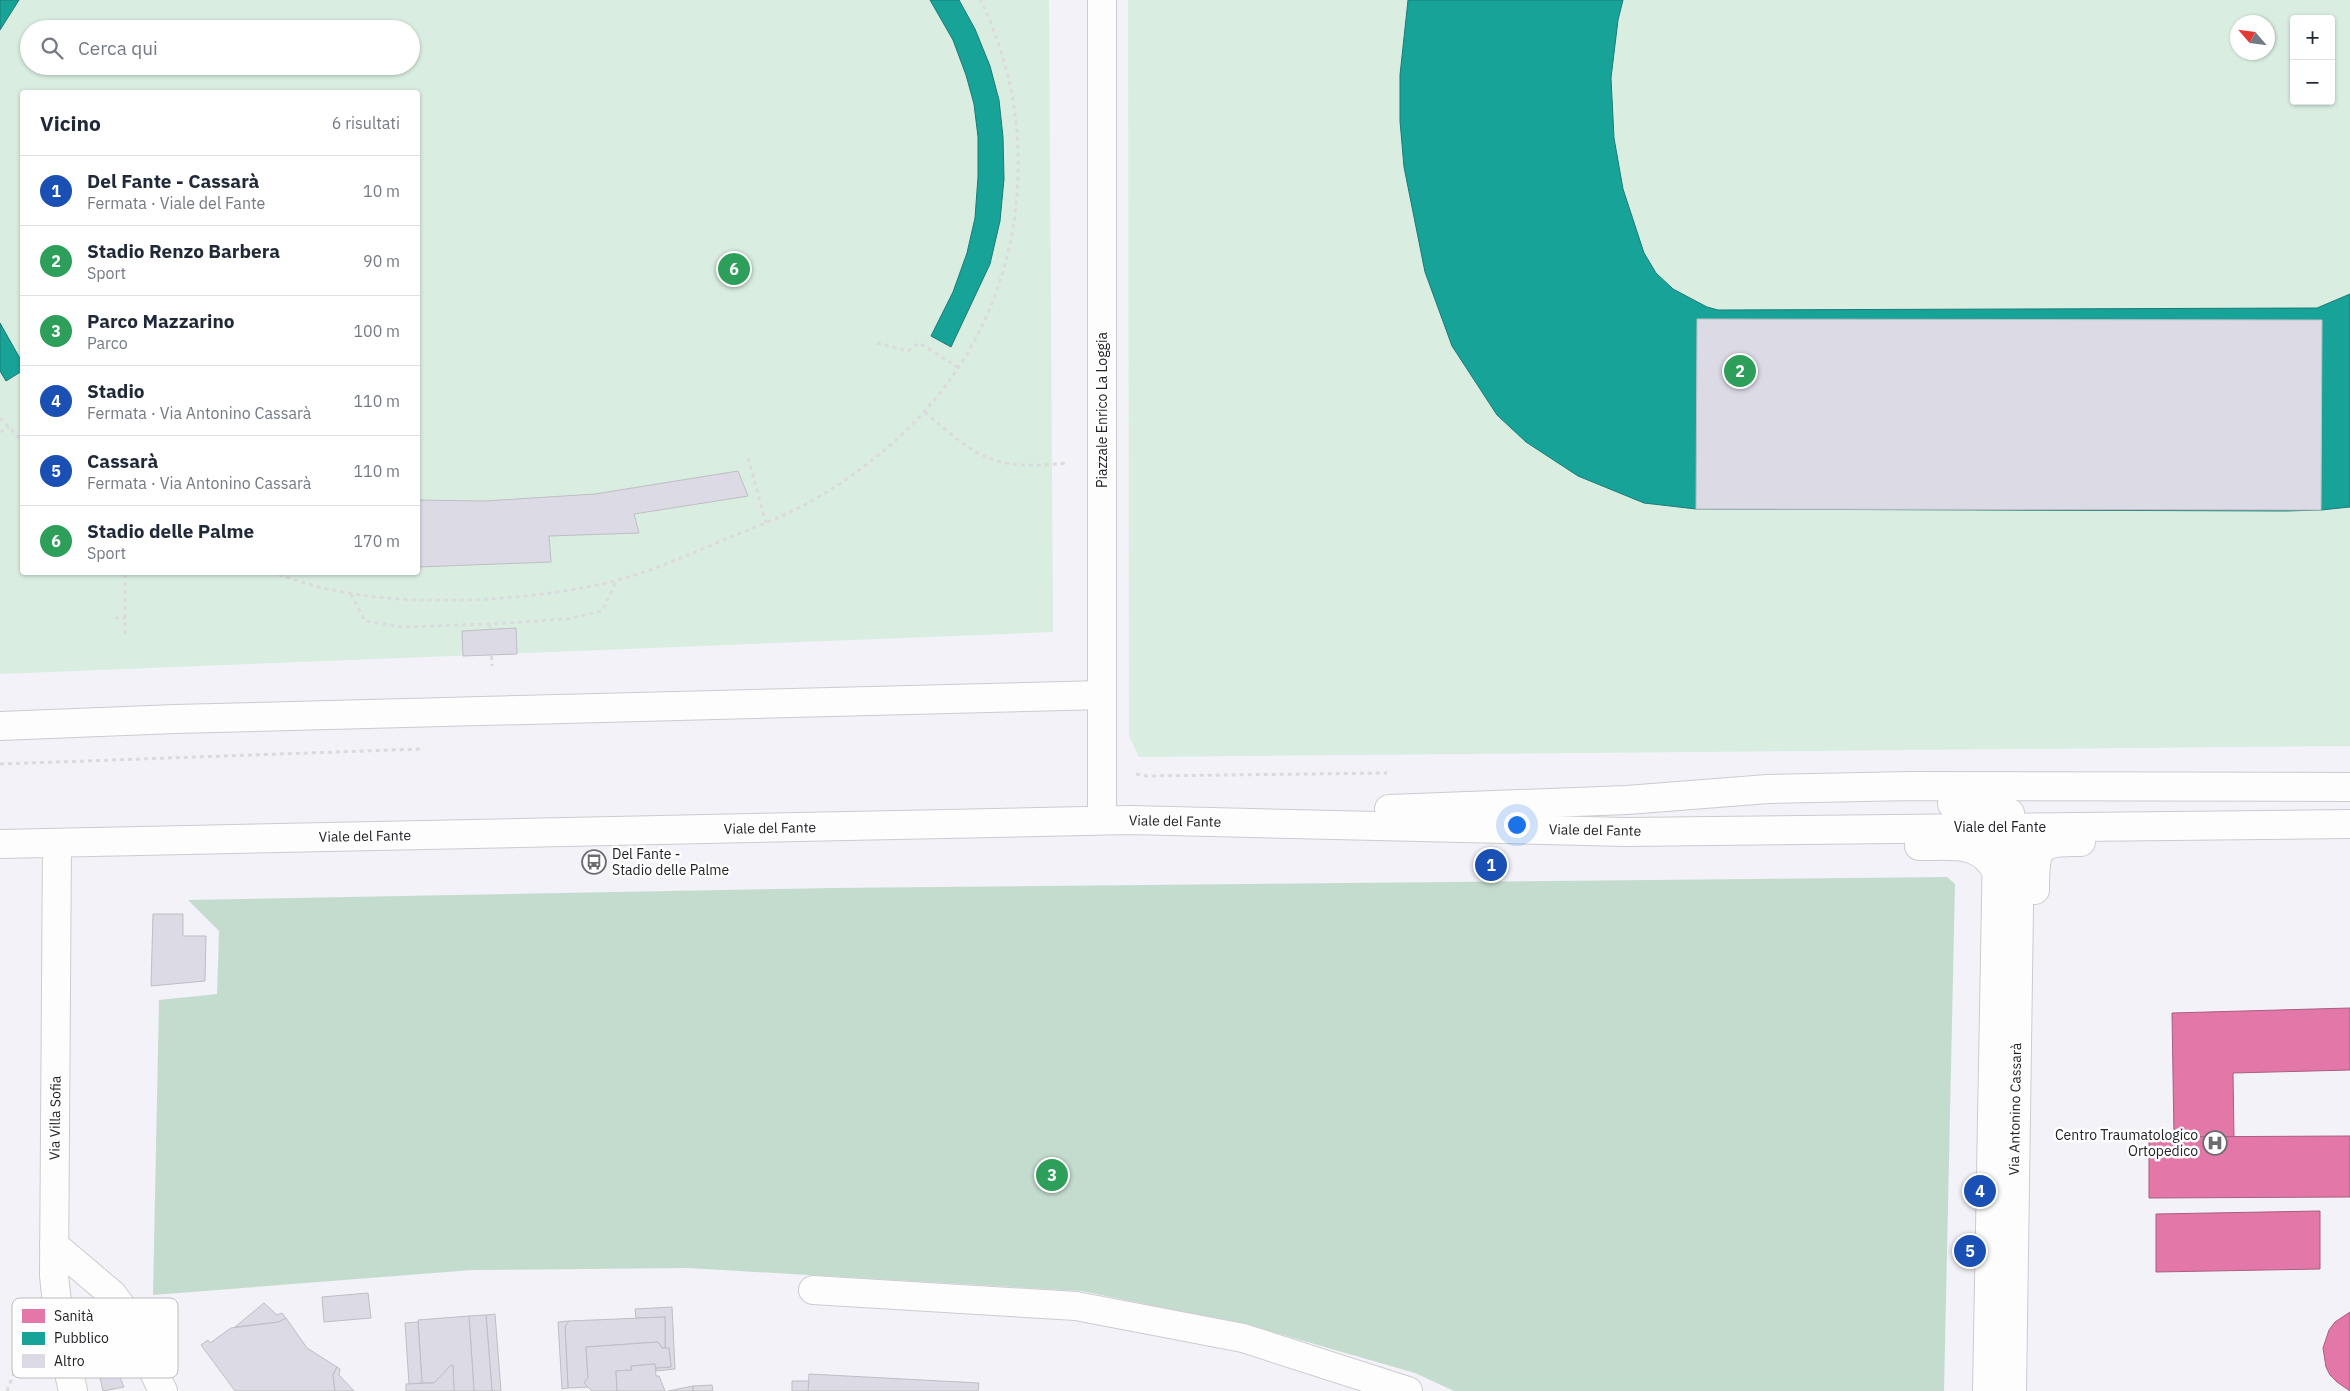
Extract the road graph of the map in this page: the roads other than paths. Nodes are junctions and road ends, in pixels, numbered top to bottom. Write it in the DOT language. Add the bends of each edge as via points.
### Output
graph roads {
  1 [pos="1102,0"];
  2 [pos="1102,695"];
  3 [pos="0,726"];
  4 [pos="2350,788"];
  5 [pos="1627,800"];
  6 [pos="2350,801"];
  7 [pos="1102,820"];
  8 [pos="1130,820"];
  9 [pos="2009,823"];
  10 [pos="2350,824"];
  11 [pos="1626,832"];
  12 [pos="2350,839"];
  13 [pos="57,843"];
  14 [pos="0,844"];
  15 [pos="1996,871"];
  16 [pos="54,1245"];
  17 [pos="813,1290"];
  18 [pos="56,1298"];
  19 [pos="115,1298"];
  20 [pos="2012,1320"];
  21 [pos="70,1378"];
  22 [pos="157,1378"];
  23 [pos="73,1391"];
  24 [pos="163,1391"];
  25 [pos="1408,1391"];
  26 [pos="1987,1391"];
  27 [pos="2012,1391"];
  1 -- 2 [label="street, Piazzale Enrico La Loggia"];
  2 -- 3 [label="street"];
  2 -- 7 [label="street, Piazzale Enrico La Loggia"];
  4 -- 5 [label="street" via="1883,787 1768,789"];
  5 -- 8 [label="street"];
  5 -- 9 [label="street" via="1972,804 1989,806"];
  6 -- 9 [label="street" via="2031,805 2020,808"];
  7 -- 8 [label="street, Viale del Fante"];
  7 -- 13 [label="street, Viale del Fante"];
  8 -- 11 [label="street, Viale del Fante"];
  9 -- 10 [label="street, Viale del Fante"];
  9 -- 11 [label="street, Viale del Fante"];
  9 -- 15 [label="street" via="1996,847"];
  9 -- 20 [label="street, Via Antonino Cassarà" via="2020,838"];
  11 -- 15 [label="street" via="1767,846 1970,847 1990,859"];
  12 -- 20 [label="street" via="2058,841 2046,844 2039,852 2035,868 2028,1182 2022,1257"];
  13 -- 14 [label="street, Viale del Fante"];
  13 -- 16 [label="street, Via Villa Sofia"];
  15 -- 26 [label="street"];
  16 -- 18 [label="street, Via Villa Sofia"];
  16 -- 19 [label="street"];
  17 -- 25 [label="street" via="1076,1306 1243,1338"];
  20 -- 27 [label="street, Via Antonino Cassarà"];
  21 -- 23 [label="street, Via Villa Sofia"];
  22 -- 24 [label="street"];
}
